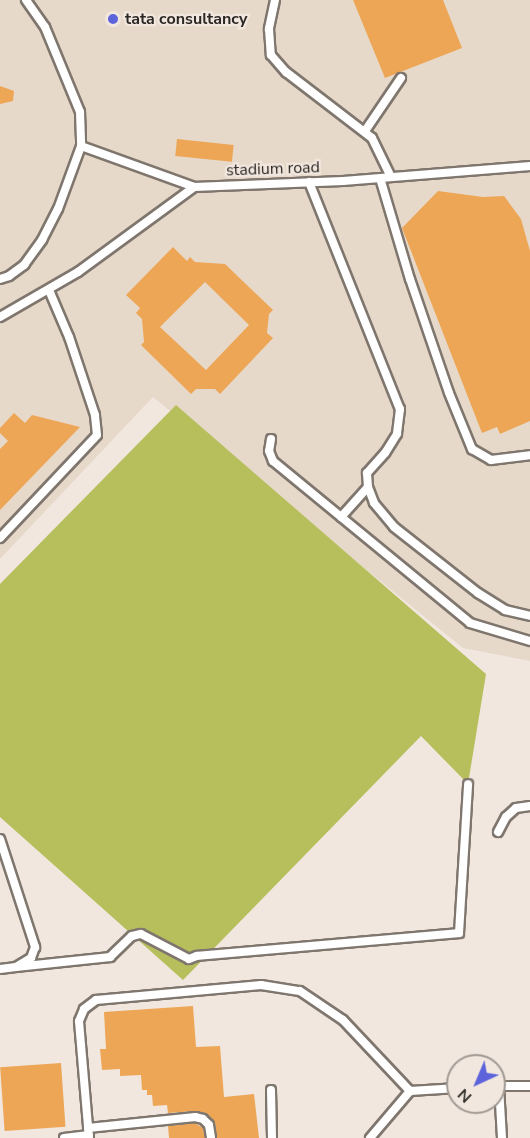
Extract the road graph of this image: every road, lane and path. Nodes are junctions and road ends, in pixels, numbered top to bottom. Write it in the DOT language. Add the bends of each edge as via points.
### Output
graph roads {
  1 [pos="26,0"];
  2 [pos="275,0"];
  3 [pos="401,78"];
  4 [pos="364,131"];
  5 [pos="81,146"];
  6 [pos="530,166"];
  7 [pos="391,177"];
  8 [pos="380,178"];
  9 [pos="309,182"];
  10 [pos="194,188"];
  11 [pos="0,279"];
  12 [pos="49,290"];
  13 [pos="0,317"];
  14 [pos="271,439"];
  15 [pos="530,455"];
  16 [pos="368,487"];
  17 [pos="341,517"];
  18 [pos="0,538"];
  19 [pos="530,616"];
  20 [pos="530,641"];
  21 [pos="468,784"];
  22 [pos="530,806"];
  23 [pos="498,832"];
  24 [pos="0,839"];
  25 [pos="16,967"];
  26 [pos="0,969"];
  27 [pos="506,1086"];
  28 [pos="530,1086"];
  29 [pos="446,1089"];
  30 [pos="271,1090"];
  31 [pos="410,1091"];
  32 [pos="499,1114"];
  33 [pos="89,1134"];
  34 [pos="64,1138"];
  35 [pos="211,1138"];
  36 [pos="272,1138"];
  37 [pos="369,1138"];
  38 [pos="502,1138"];
  1 -- 5 [label="lane" via="45,27 80,112"];
  2 -- 4 [label="lane" via="268,29 271,55 286,72"];
  3 -- 4 [label="lane"];
  4 -- 7 [label="lane" via="372,138"];
  5 -- 10 [label="lane"];
  5 -- 11 [label="lane" via="42,240 24,265"];
  6 -- 7 [label="lane, stadium road"];
  7 -- 8 [label="lane, stadium road"];
  8 -- 9 [label="lane, stadium road"];
  8 -- 15 [label="lane" via="431,341 472,449 491,460"];
  9 -- 10 [label="lane, stadium road"];
  9 -- 16 [label="lane" via="400,409 397,434 367,473"];
  10 -- 12 [label="lane"];
  12 -- 13 [label="lane"];
  12 -- 18 [label="lane" via="95,415 97,435"];
  14 -- 17 [label="lane" via="269,451 273,461"];
  16 -- 17 [label="lane"];
  16 -- 19 [label="lane" via="374,502 394,527 446,569 505,610"];
  17 -- 20 [label="lane" via="470,623"];
  21 -- 25 [label="lane" via="459,933 189,959 141,933 132,936 110,957"];
  22 -- 23 [label="lane" via="516,808"];
  24 -- 25 [label="lane" via="35,947 31,958"];
  25 -- 26 [label="lane"];
  27 -- 28 [label="lane"];
  29 -- 31 [label="lane"];
  30 -- 36 [label="lane"];
  31 -- 33 [label="lane" via="343,1020 300,991 261,985 96,1000 84,1009 78,1021"];
  31 -- 37 [label="lane"];
  32 -- 38 [label="lane"];
  33 -- 34 [label="lane"];
  33 -- 35 [label="lane" via="195,1117 209,1125"];
}
